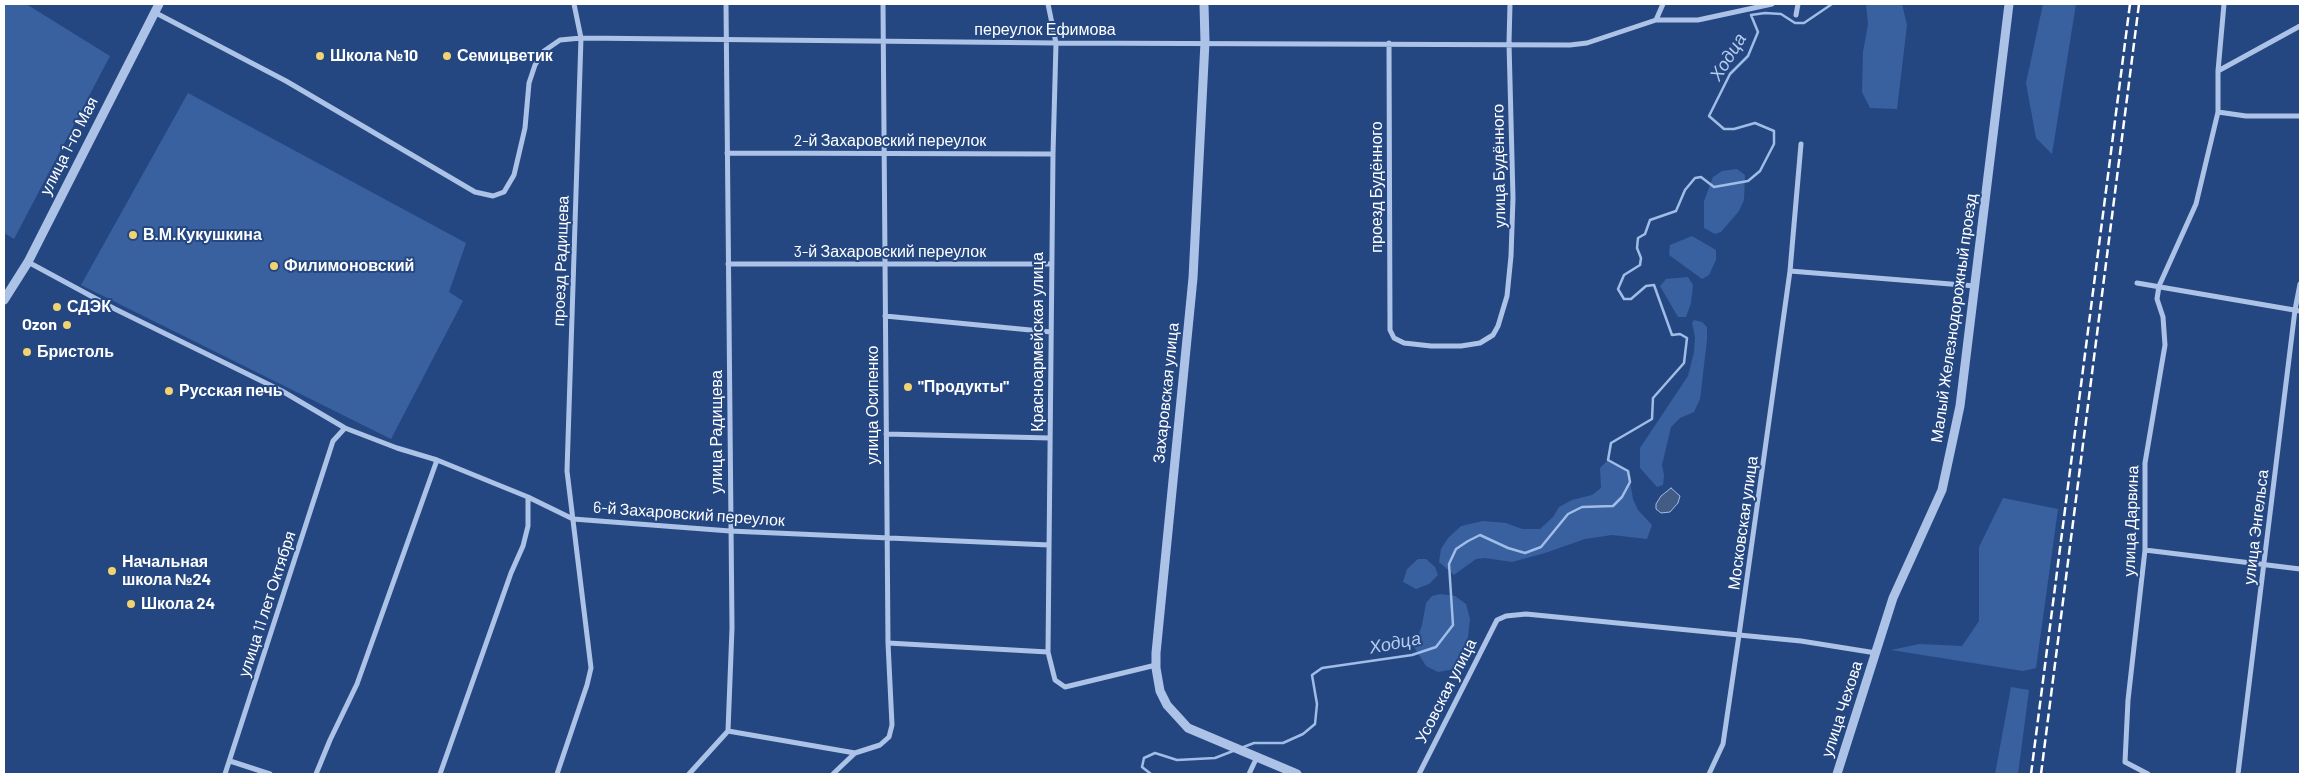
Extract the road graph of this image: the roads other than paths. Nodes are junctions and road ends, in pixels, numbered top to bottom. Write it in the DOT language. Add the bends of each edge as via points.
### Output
graph roads {
  1 [pos="574,4"];
  2 [pos="726,4"];
  3 [pos="884,4"];
  4 [pos="1048,4"];
  5 [pos="1204,4"];
  6 [pos="1510,4"];
  7 [pos="1663,4"];
  8 [pos="1772,4"];
  9 [pos="1798,4"];
  10 [pos="2009,4"];
  11 [pos="2224,4"];
  12 [pos="157,8"];
  13 [pos="1796,15"];
  14 [pos="1656,20"];
  15 [pos="2300,26"];
  16 [pos="581,38"];
  17 [pos="727,40"];
  18 [pos="884,41"];
  19 [pos="1204,42"];
  20 [pos="1389,42"];
  21 [pos="1056,43"];
  22 [pos="1509,43"];
  23 [pos="2218,71"];
  24 [pos="2218,112"];
  25 [pos="2300,116"];
  26 [pos="1801,144"];
  27 [pos="727,153"];
  28 [pos="886,154"];
  29 [pos="1053,154"];
  30 [pos="28,262"];
  31 [pos="728,264"];
  32 [pos="885,264"];
  33 [pos="1052,264"];
  34 [pos="1790,271"];
  35 [pos="2137,283"];
  36 [pos="2300,284"];
  37 [pos="1976,286"];
  38 [pos="2159,286"];
  39 [pos="4,300"];
  40 [pos="2298,310"];
  41 [pos="885,316"];
  42 [pos="1498,326"];
  43 [pos="1051,332"];
  44 [pos="345,428"];
  45 [pos="886,434"];
  46 [pos="1050,438"];
  47 [pos="437,460"];
  48 [pos="528,497"];
  49 [pos="573,519"];
  50 [pos="730,531"];
  51 [pos="887,539"];
  52 [pos="1049,545"];
  53 [pos="2145,550"];
  54 [pos="2264,564"];
  55 [pos="2300,568"];
  56 [pos="1739,635"];
  57 [pos="888,643"];
  58 [pos="1048,652"];
  59 [pos="1876,653"];
  60 [pos="1156,665"];
  61 [pos="728,731"];
  62 [pos="856,753"];
  63 [pos="1257,757"];
  64 [pos="230,761"];
  65 [pos="225,774"];
  66 [pos="270,774"];
  67 [pos="316,774"];
  68 [pos="440,774"];
  69 [pos="556,774"];
  70 [pos="689,774"];
  71 [pos="833,774"];
  72 [pos="1249,774"];
  73 [pos="1297,774"];
  74 [pos="1418,774"];
  75 [pos="1709,774"];
  76 [pos="1837,774"];
  77 [pos="2148,774"];
  78 [pos="2238,774"];
  1 -- 16 [label="street, проезд Радищева"];
  2 -- 17 [label="street, улица Радищева"];
  3 -- 18 [label="street, улица Осипенко"];
  4 -- 21 [label="street, Красноармейская улица"];
  5 -- 19 [label="street, Захаровская улица"];
  6 -- 22 [label="street, улица Будённого"];
  7 -- 14 [label="street"];
  8 -- 14 [label="street, переулок Ефимова" via="1698,20"];
  9 -- 13 [label="street"];
  10 -- 37 [label="street, Малый Железнодорожный проезд"];
  11 -- 23 [label="street"];
  12 -- 16 [label="street, переулок Ефимова" via="475,192 493,196 504,192 514,175 529,83 535,65 544,51 560,40"];
  12 -- 30 [label="street, улица 1-го Мая"];
  14 -- 22 [label="street, переулок Ефимова" via="1587,43"];
  15 -- 23 [label="street"];
  16 -- 17 [label="street, переулок Ефимова"];
  16 -- 49 [label="street, проезд Радищева" via="567,471"];
  17 -- 18 [label="street, переулок Ефимова"];
  17 -- 27 [label="street, улица Радищева"];
  18 -- 21 [label="street, переулок Ефимова"];
  18 -- 28 [label="street, улица Осипенко"];
  19 -- 20 [label="street, переулок Ефимова"];
  19 -- 21 [label="street, переулок Ефимова"];
  19 -- 60 [label="street, Захаровская улица" via="1193,278"];
  20 -- 22 [label="street, переулок Ефимова"];
  20 -- 42 [label="street, проезд Будённого" via="1390,330 1394,338 1404,343 1461,346 1480,343 1493,335"];
  21 -- 29 [label="street, Красноармейская улица"];
  22 -- 42 [label="street, улица Будённого" via="1514,198 1507,296"];
  23 -- 24 [label="street"];
  24 -- 25 [label="street" via="2246,116"];
  24 -- 38 [label="street" via="2196,204"];
  26 -- 34 [label="street, Московская улица"];
  27 -- 28 [label="street, 2-й Захаровский переулок"];
  27 -- 31 [label="street, улица Радищева"];
  28 -- 29 [label="street, 2-й Захаровский переулок"];
  28 -- 32 [label="street, улица Осипенко"];
  29 -- 33 [label="street, Красноармейская улица"];
  30 -- 39 [label="street, улица 1-го Мая"];
  30 -- 44 [label="street, 6-й Захаровский переулок" via="282,392"];
  31 -- 32 [label="street, 3-й Захаровский переулок"];
  31 -- 50 [label="street, улица Радищева"];
  32 -- 33 [label="street, 3-й Захаровский переулок"];
  32 -- 41 [label="street, улица Осипенко"];
  33 -- 43 [label="street, Красноармейская улица"];
  34 -- 37 [label="street"];
  34 -- 56 [label="street, Московская улица"];
  35 -- 38 [label="street"];
  36 -- 40 [label="street, улица Энгельса"];
  37 -- 59 [label="street, Малый Железнодорожный проезд" via="1960,406 1942,490 1893,598"];
  38 -- 40 [label="street"];
  38 -- 53 [label="street, улица Дарвина" via="2157,298 2163,317 2165,345 2145,463"];
  40 -- 54 [label="street, улица Энгельса"];
  41 -- 43 [label="street"];
  41 -- 45 [label="street, улица Осипенко"];
  43 -- 46 [label="street, Красноармейская улица"];
  44 -- 47 [label="street, 6-й Захаровский переулок"];
  44 -- 64 [label="street, улица 11 лет Октября" via="334,441"];
  45 -- 46 [label="street"];
  45 -- 51 [label="street, улица Осипенко"];
  46 -- 52 [label="street, Красноармейская улица"];
  47 -- 48 [label="street, 6-й Захаровский переулок"];
  47 -- 67 [label="street" via="356,684"];
  48 -- 49 [label="street, 6-й Захаровский переулок"];
  48 -- 68 [label="street" via="528,526 523,546"];
  49 -- 50 [label="street, 6-й Захаровский переулок"];
  49 -- 69 [label="street, проезд Радищева" via="591,668"];
  50 -- 51 [label="street, 6-й Захаровский переулок"];
  50 -- 61 [label="street, улица Радищева" via="732,628"];
  51 -- 52 [label="street, 6-й Захаровский переулок"];
  51 -- 57 [label="street, улица Осипенко"];
  52 -- 58 [label="street, Красноармейская улица"];
  53 -- 54 [label="street"];
  53 -- 77 [label="street, улица Дарвина" via="2128,700 2125,762"];
  54 -- 55 [label="street"];
  54 -- 78 [label="street, улица Энгельса"];
  56 -- 59 [label="street"];
  56 -- 74 [label="street, Усовская улица" via="1526,614 1506,616 1497,620"];
  56 -- 75 [label="street, Московская улица" via="1723,744"];
  57 -- 58 [label="street"];
  57 -- 62 [label="street, улица Осипенко" via="892,725 889,737 880,745"];
  58 -- 60 [label="street, Красноармейская улица" via="1054,680 1065,687"];
  59 -- 76 [label="street, улица Чехова"];
  60 -- 63 [label="street, Захаровская улица" via="1160,691 1188,728"];
  61 -- 62 [label="street"];
  61 -- 70 [label="street"];
  62 -- 71 [label="street, улица Осипенко"];
  63 -- 72 [label="street"];
  63 -- 73 [label="street, Захаровская улица"];
  64 -- 65 [label="street, улица 11 лет Октября"];
  64 -- 66 [label="street"];
}
